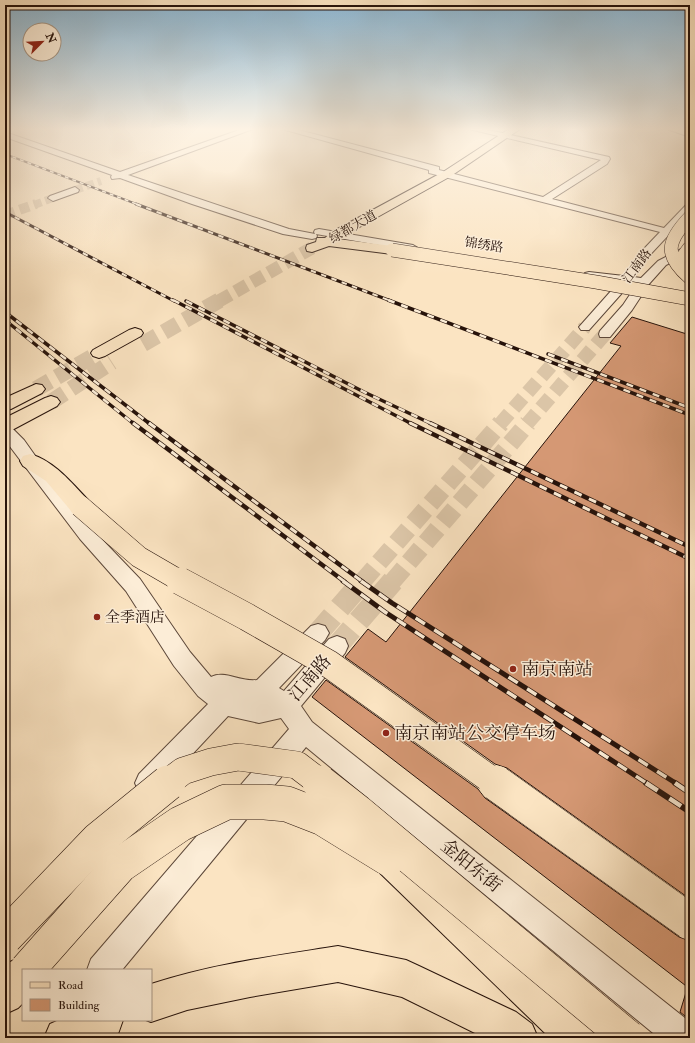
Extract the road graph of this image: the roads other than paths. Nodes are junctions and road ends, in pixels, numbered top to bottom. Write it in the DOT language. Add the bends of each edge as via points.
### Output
graph roads {
  1 [pos="112,178"];
  2 [pos="123,178"];
  3 [pos="428,178"];
  4 [pos="428,178"];
  5 [pos="474,178"];
  6 [pos="579,178"];
  7 [pos="107,179"];
  8 [pos="75,190"];
  9 [pos="549,196"];
  10 [pos="53,198"];
  11 [pos="690,206"];
  12 [pos="690,217"];
  13 [pos="690,226"];
  14 [pos="669,228"];
  15 [pos="690,231"];
  16 [pos="316,239"];
  17 [pos="690,248"];
  18 [pos="644,255"];
  19 [pos="686,266"];
  20 [pos="690,278"];
  21 [pos="627,280"];
  22 [pos="644,282"];
  23 [pos="690,299"];
  24 [pos="586,327"];
  25 [pos="605,334"];
  26 [pos="139,338"];
  27 [pos="106,357"];
  28 [pos="36,388"];
  29 [pos="51,402"];
  30 [pos="5,405"];
  31 [pos="5,426"];
  32 [pos="5,430"];
  33 [pos="30,461"];
  34 [pos="318,633"];
  35 [pos="337,646"];
  36 [pos="262,690"];
  37 [pos="227,696"];
  38 [pos="286,706"];
  39 [pos="304,730"];
  40 [pos="690,922"];
  41 [pos="5,936"];
  42 [pos="28,969"];
  43 [pos="103,969"];
  44 [pos="22,976"];
  45 [pos="5,995"];
  46 [pos="152,1003"];
  47 [pos="60,1021"];
  48 [pos="102,1021"];
  49 [pos="46,1038"];
  50 [pos="64,1038"];
  51 [pos="518,1038"];
  52 [pos="578,1038"];
  53 [pos="628,1038"];
  54 [pos="684,1038"];
  1 -- 7 [label="street"];
  2 -- 16 [label="street, 锦绣路" via="287,232"];
  3 -- 16 [label="main road, 绿都大道"];
  4 -- 16 [label="main road, 绿都大道"];
  5 -- 9 [label="street"];
  6 -- 9 [label="street"];
  8 -- 10 [label="street"];
  9 -- 14 [label="street"];
  11 -- 14 [label="street, 江南路"];
  12 -- 20 [label="main road, bridge" via="671,240 670,249 671,259"];
  13 -- 18 [label="street"];
  14 -- 18 [label="street, 江南路"];
  15 -- 19 [label="main road" via="683,236 678,250"];
  16 -- 21 [label="street, 锦绣路"];
  16 -- 23 [label="main road, bridge" via="588,280"];
  17 -- 19 [label="main road, bridge"];
  17 -- 22 [label="street, 江南路" via="662,263"];
  18 -- 21 [label="street, 江南路"];
  21 -- 22 [label="street, 锦绣路"];
  21 -- 24 [label="street, 江南路"];
  22 -- 25 [label="street, 江南路" via="628,307"];
  26 -- 27 [label="main road"];
  28 -- 30 [label="main road"];
  29 -- 31 [label="main road"];
  32 -- 33 [label="street, 江南路"];
  33 -- 37 [label="street, 江南路" via="86,534 134,585 182,659 206,688"];
  33 -- 40 [label="main road, bridge" via="53,476 80,506 139,557 329,664"];
  34 -- 36 [label="street, 江南路"];
  35 -- 38 [label="street, 江南路"];
  36 -- 37 [label="street, 江南路"];
  36 -- 38 [label="street, 金阳东街"];
  37 -- 38 [label="street, 江南路" via="259,712"];
  37 -- 41 [label="street"];
  38 -- 39 [label="street, 金阳东街"];
  39 -- 43 [label="street"];
  39 -- 54 [label="street, 金阳东街"];
  41 -- 53 [label="main road, bridge" via="98,840 183,770 238,758 297,765 358,812"];
  42 -- 52 [label="main road, bridge" via="120,865 180,824 226,802 287,804 323,818 388,858"];
  44 -- 45 [label="main road"];
  46 -- 51 [label="main road" via="187,991 229,982 338,964 406,979 502,1026"];
  47 -- 49 [label="street"];
  48 -- 50 [label="main road"];
}
